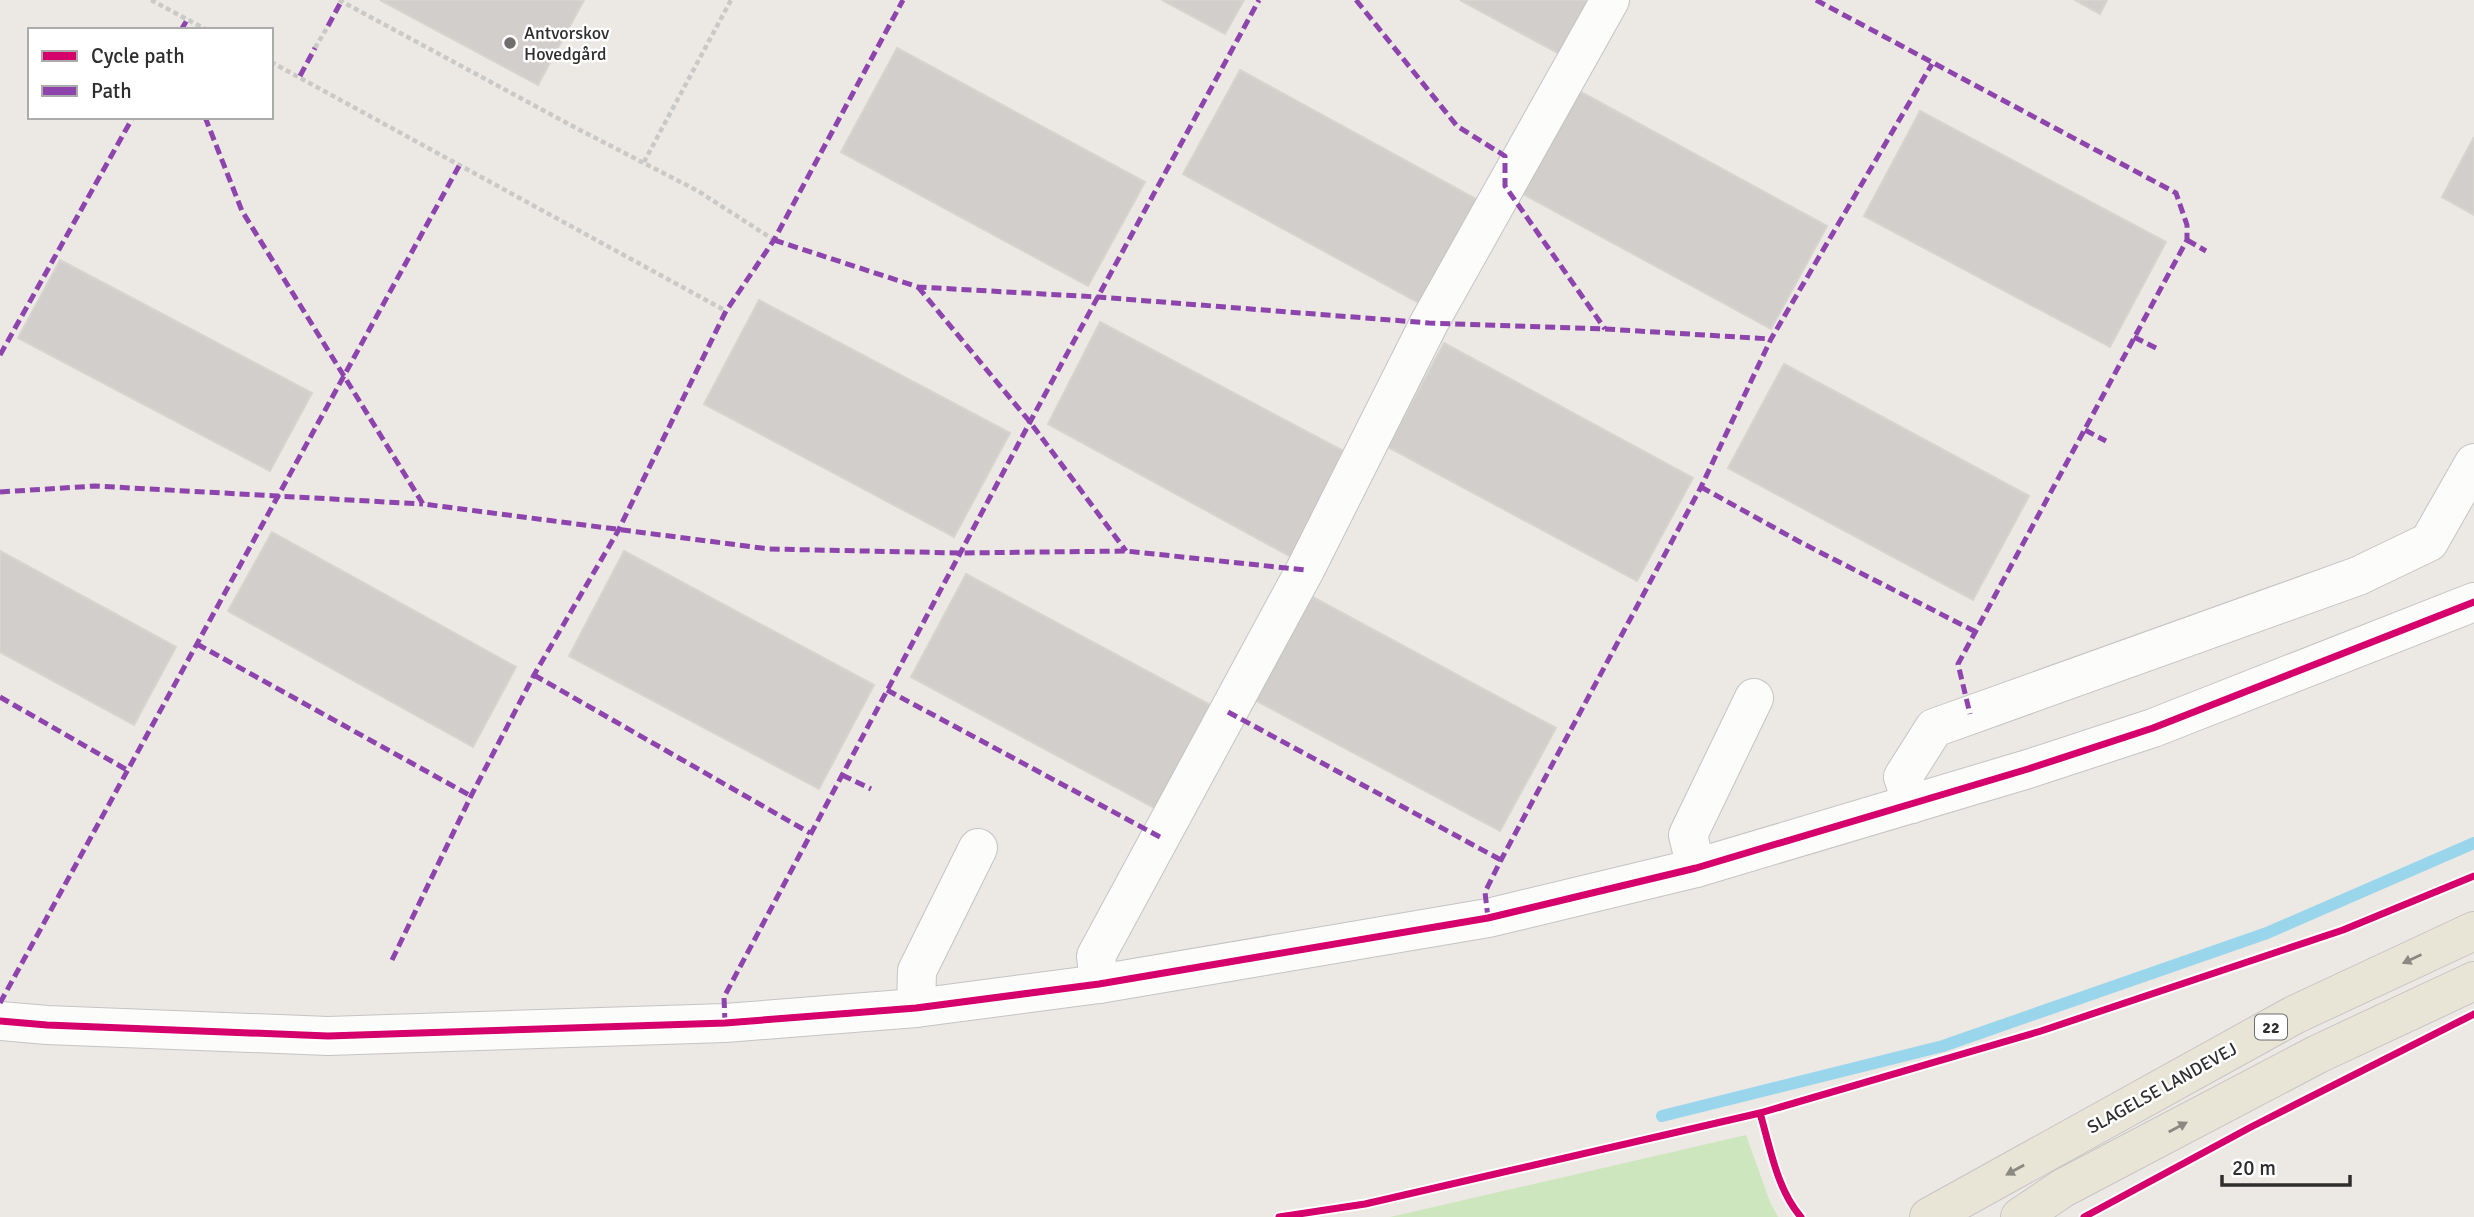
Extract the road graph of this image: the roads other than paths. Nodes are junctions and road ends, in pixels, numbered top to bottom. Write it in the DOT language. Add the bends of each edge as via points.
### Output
graph roads {
  1 [pos="1610,0"];
  2 [pos="2474,463"];
  3 [pos="2474,602"];
  4 [pos="1754,698"];
  5 [pos="1912,804"];
  6 [pos="978,848"];
  7 [pos="1696,868"];
  8 [pos="2474,930"];
  9 [pos="2474,981"];
  10 [pos="1099,984"];
  11 [pos="916,1008"];
  12 [pos="0,1021"];
  13 [pos="1929,1217"];
  14 [pos="2020,1217"];
  1 -- 10 [label="street" via="1429,323 1305,570 1096,956"];
  2 -- 5 [label="street" via="2429,542 2358,576 1934,728 1903,777"];
  3 -- 5 [label="street" via="2153,728"];
  4 -- 7 [label="street" via="1688,835"];
  5 -- 7 [label="street"];
  6 -- 11 [label="street" via="917,971"];
  7 -- 10 [label="street" via="1488,918"];
  8 -- 13 [label="main road, SLAGELSE LANDEVEJ / 22, one-way" via="2294,1015"];
  14 -- 9 [label="main road, one-way" via="2063,1188 2318,1054"];
  10 -- 11 [label="street"];
  11 -- 12 [label="street" via="725,1023 328,1036"];
}
